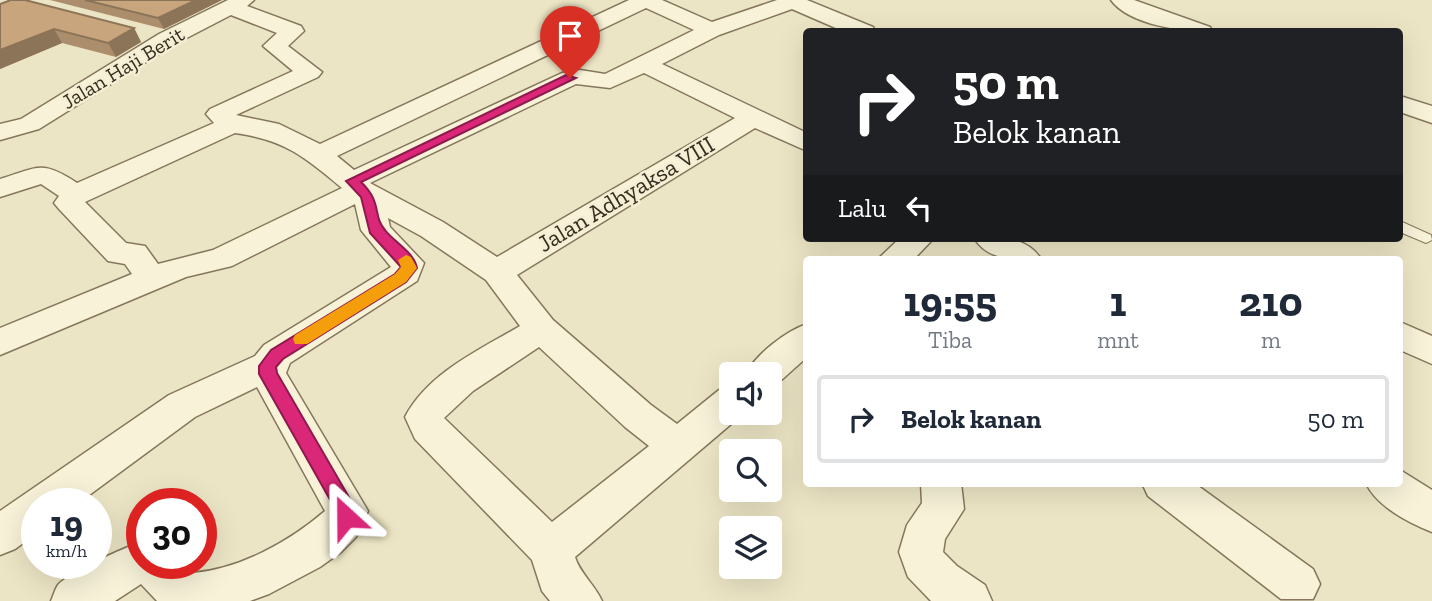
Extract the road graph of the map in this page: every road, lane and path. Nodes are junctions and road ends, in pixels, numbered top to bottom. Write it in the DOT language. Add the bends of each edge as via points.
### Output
graph roads {
  1 [pos="645,0"];
  2 [pos="1121,0"];
  3 [pos="795,1"];
  4 [pos="237,3"];
  5 [pos="856,28"];
  6 [pos="1190,28"];
  7 [pos="710,30"];
  8 [pos="142,33"];
  9 [pos="167,39"];
  10 [pos="647,65"];
  11 [pos="1403,104"];
  12 [pos="1432,115"];
  13 [pos="756,116"];
  14 [pos="232,125"];
  15 [pos="0,132"];
  16 [pos="803,141"];
  17 [pos="319,155"];
  18 [pos="0,188"];
  19 [pos="360,189"];
  20 [pos="77,193"];
  21 [pos="1403,227"];
  22 [pos="1426,238"];
  23 [pos="914,242"];
  24 [pos="996,242"];
  25 [pos="898,256"];
  26 [pos="1020,256"];
  27 [pos="497,272"];
  28 [pos="152,279"];
  29 [pos="541,329"];
  30 [pos="1403,336"];
  31 [pos="0,342"];
  32 [pos="1432,351"];
  33 [pos="268,366"];
  34 [pos="719,412"];
  35 [pos="678,446"];
  36 [pos="941,487"];
  37 [pos="1167,487"];
  38 [pos="1392,487"];
  39 [pos="67,488"];
  40 [pos="1432,513"];
  41 [pos="21,520"];
  42 [pos="0,535"];
  43 [pos="551,550"];
  44 [pos="126,569"];
  45 [pos="166,579"];
  46 [pos="1297,584"];
  47 [pos="74,601"];
  48 [pos="579,601"];
  49 [pos="969,601"];
  1 -- 7 [label="street"];
  1 -- 17 [label="street"];
  2 -- 6 [label="street"];
  3 -- 5 [label="street"];
  3 -- 7 [label="street"];
  4 -- 9 [label="street, Jalan Haji Berit"];
  4 -- 14 [label="street" via="293,32 274,46 310,72 219,114"];
  7 -- 10 [label="street"];
  8 -- 9 [label="street"];
  9 -- 15 [label="street, Jalan Haji Berit" via="37,120"];
  10 -- 13 [label="street"];
  10 -- 19 [label="street" via="601,83 570,78"];
  11 -- 12 [label="street"];
  13 -- 16 [label="street"];
  13 -- 27 [label="street, Jalan Adhyaksa VIII"];
  14 -- 17 [label="street" via="270,130"];
  14 -- 20 [label="street"];
  17 -- 19 [label="street"];
  18 -- 20 [label="street" via="45,174"];
  19 -- 27 [label="street"];
  19 -- 28 [label="street" via="221,259"];
  19 -- 33 [label="street" via="376,230 408,263 407,273 277,354"];
  20 -- 28 [label="street" via="69,203 119,254 134,253"];
  21 -- 22 [label="lane"];
  23 -- 25 [label="street"];
  24 -- 26 [label="street"];
  27 -- 29 [label="street"];
  28 -- 31 [label="street"];
  29 -- 35 [label="street"];
  29 -- 43 [label="street" via="461,381 429,407 424,417 429,428"];
  30 -- 32 [label="street"];
  33 -- 39 [label="street" via="182,407"];
  33 -- 45 [label="street" via="268,374 347,511 346,517 333,532 277,569 211,592 192,595"];
  34 -- 35 [label="street"];
  35 -- 43 [label="street"];
  36 -- 49 [label="street" via="943,509 925,528 921,560 930,574"];
  37 -- 46 [label="street"];
  38 -- 40 [label="street"];
  41 -- 42 [label="street"];
  43 -- 48 [label="street" via="558,576"];
  44 -- 47 [label="street"];
}
